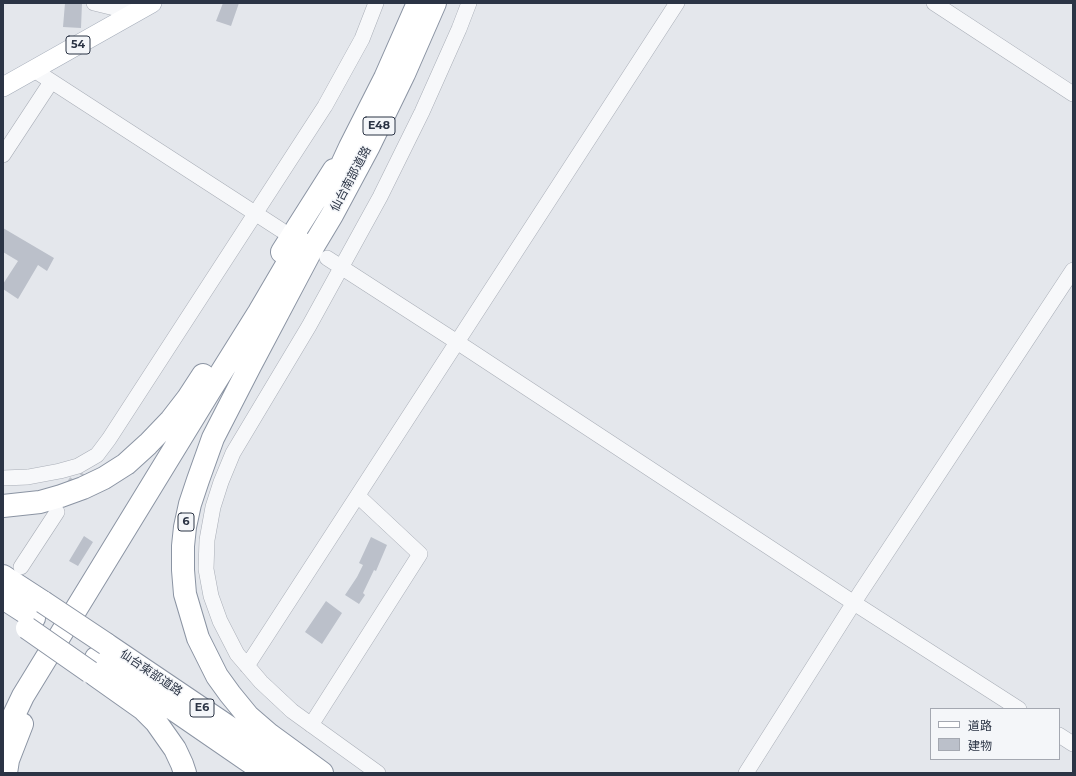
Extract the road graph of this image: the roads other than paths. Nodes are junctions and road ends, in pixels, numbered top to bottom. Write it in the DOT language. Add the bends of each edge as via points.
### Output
graph roads {
  1 [pos="94,3"];
  2 [pos="152,3"];
  3 [pos="376,3"];
  4 [pos="418,3"];
  5 [pos="435,3"];
  6 [pos="469,3"];
  7 [pos="677,3"];
  8 [pos="934,3"];
  9 [pos="135,13"];
  10 [pos="34,70"];
  11 [pos="52,82"];
  12 [pos="3,87"];
  13 [pos="1073,94"];
  14 [pos="350,147"];
  15 [pos="3,154"];
  16 [pos="256,213"];
  17 [pos="281,230"];
  18 [pos="321,252"];
  19 [pos="342,268"];
  20 [pos="1073,270"];
  21 [pos="457,342"];
  22 [pos="3,478"];
  23 [pos="358,496"];
  24 [pos="3,506"];
  25 [pos="57,512"];
  26 [pos="12,571"];
  27 [pos="3,598"];
  28 [pos="854,603"];
  29 [pos="3,612"];
  30 [pos="35,616"];
  31 [pos="97,658"];
  32 [pos="247,666"];
  33 [pos="1017,708"];
  34 [pos="311,725"];
  35 [pos="1060,736"];
  36 [pos="3,738"];
  37 [pos="1073,744"];
  38 [pos="6,773"];
  39 [pos="185,773"];
  40 [pos="266,773"];
  41 [pos="297,773"];
  42 [pos="322,773"];
  43 [pos="378,773"];
  44 [pos="746,773"];
  1 -- 9 [label="street"];
  2 -- 9 [label="main road, 54"];
  3 -- 16 [label="street" via="362,39 326,106"];
  4 -- 14 [label="highway, 仙台南部道路 / E48" via="385,78"];
  5 -- 18 [label="highway, 仙台南部道路 / E48" via="404,74 332,215"];
  6 -- 19 [label="street" via="422,112"];
  7 -- 21 [label="street"];
  8 -- 13 [label="street"];
  9 -- 10 [label="main road, 54"];
  10 -- 11 [label="street"];
  10 -- 12 [label="main road, 54"];
  11 -- 15 [label="street"];
  11 -- 16 [label="street"];
  14 -- 24 [label="highway" via="188,398 148,444 126,464 83,488 40,502"];
  14 -- 36 [label="highway" via="334,182 271,292 23,696"];
  16 -- 17 [label="street"];
  16 -- 22 [label="street" via="97,455 85,466 28,477"];
  18 -- 19 [label="street"];
  18 -- 38 [label="highway" via="276,303 151,506 24,720 12,748"];
  18 -- 42 [label="highway, 6" via="250,366 214,438 190,504 185,527 183,570 185,594 198,638 217,676 248,716"];
  19 -- 21 [label="street"];
  19 -- 32 [label="street" via="233,453 220,482 213,507 207,540 206,569 211,596 220,621 237,654"];
  20 -- 28 [label="street"];
  21 -- 23 [label="street"];
  21 -- 28 [label="street"];
  23 -- 32 [label="street"];
  23 -- 34 [label="street" via="420,554"];
  25 -- 26 [label="street"];
  26 -- 30 [label="highway, 仙台東部道路 / E6"];
  27 -- 30 [label="highway, 仙台東部道路 / E6"];
  28 -- 33 [label="street"];
  28 -- 44 [label="street"];
  29 -- 30 [label="highway"];
  30 -- 31 [label="highway, 仙台東部道路 / E6"];
  31 -- 39 [label="highway" via="156,722 175,749"];
  31 -- 40 [label="highway, 仙台東部道路 / E6"];
  31 -- 41 [label="highway, 仙台東部道路 / E6"];
  32 -- 34 [label="street" via="292,711"];
  34 -- 43 [label="street"];
  35 -- 37 [label="street"];
}
